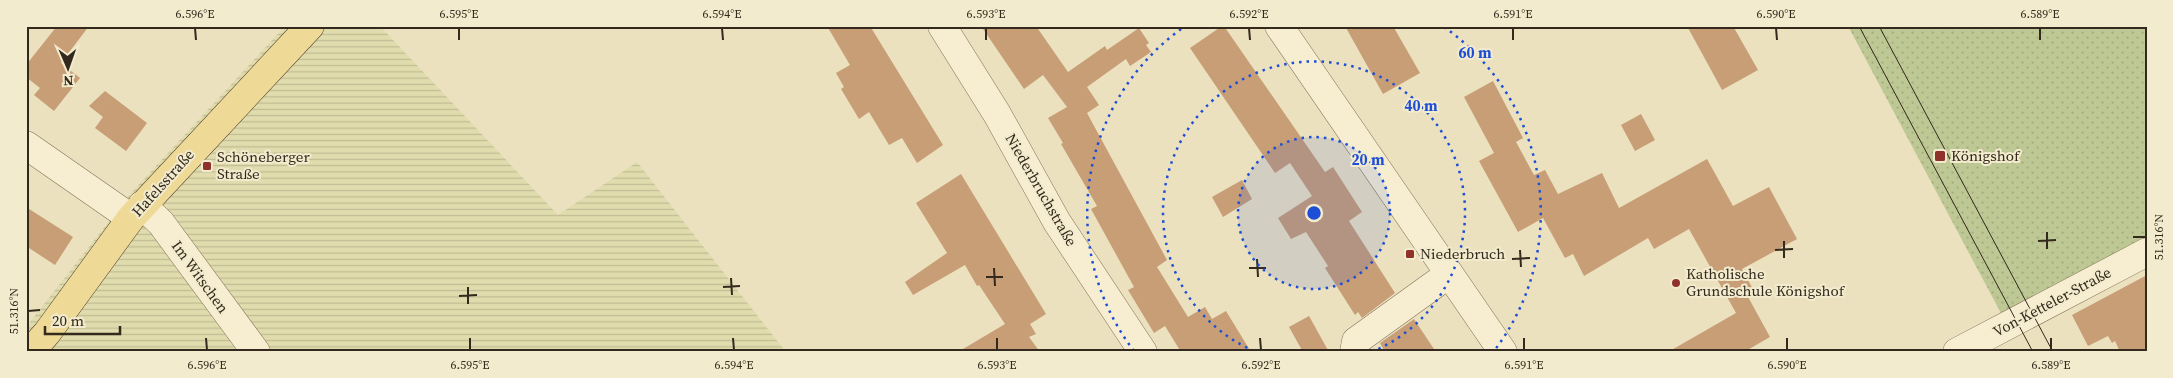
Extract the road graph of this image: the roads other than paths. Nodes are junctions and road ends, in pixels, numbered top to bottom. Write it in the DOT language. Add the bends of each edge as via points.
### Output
graph roads {
  1 [pos="310,26"];
  2 [pos="942,26"];
  3 [pos="1279,26"];
  4 [pos="26,145"];
  5 [pos="136,211"];
  6 [pos="2147,252"];
  7 [pos="1449,274"];
  8 [pos="30,352"];
  9 [pos="256,352"];
  10 [pos="1143,352"];
  11 [pos="1354,352"];
  12 [pos="1504,352"];
  13 [pos="1957,352"];
  1 -- 5 [label="main road, Hafelsstraße"];
  2 -- 10 [label="street, Niederbruchstraße" via="997,114 1057,222"];
  3 -- 7 [label="street"];
  4 -- 5 [label="street"];
  5 -- 8 [label="main road, Hafelsstraße"];
  5 -- 9 [label="street, Im Witschen" via="161,223"];
  6 -- 13 [label="street, Von-Ketteler-Straße"];
  7 -- 11 [label="street" via="1356,341"];
  7 -- 12 [label="street"];
}
